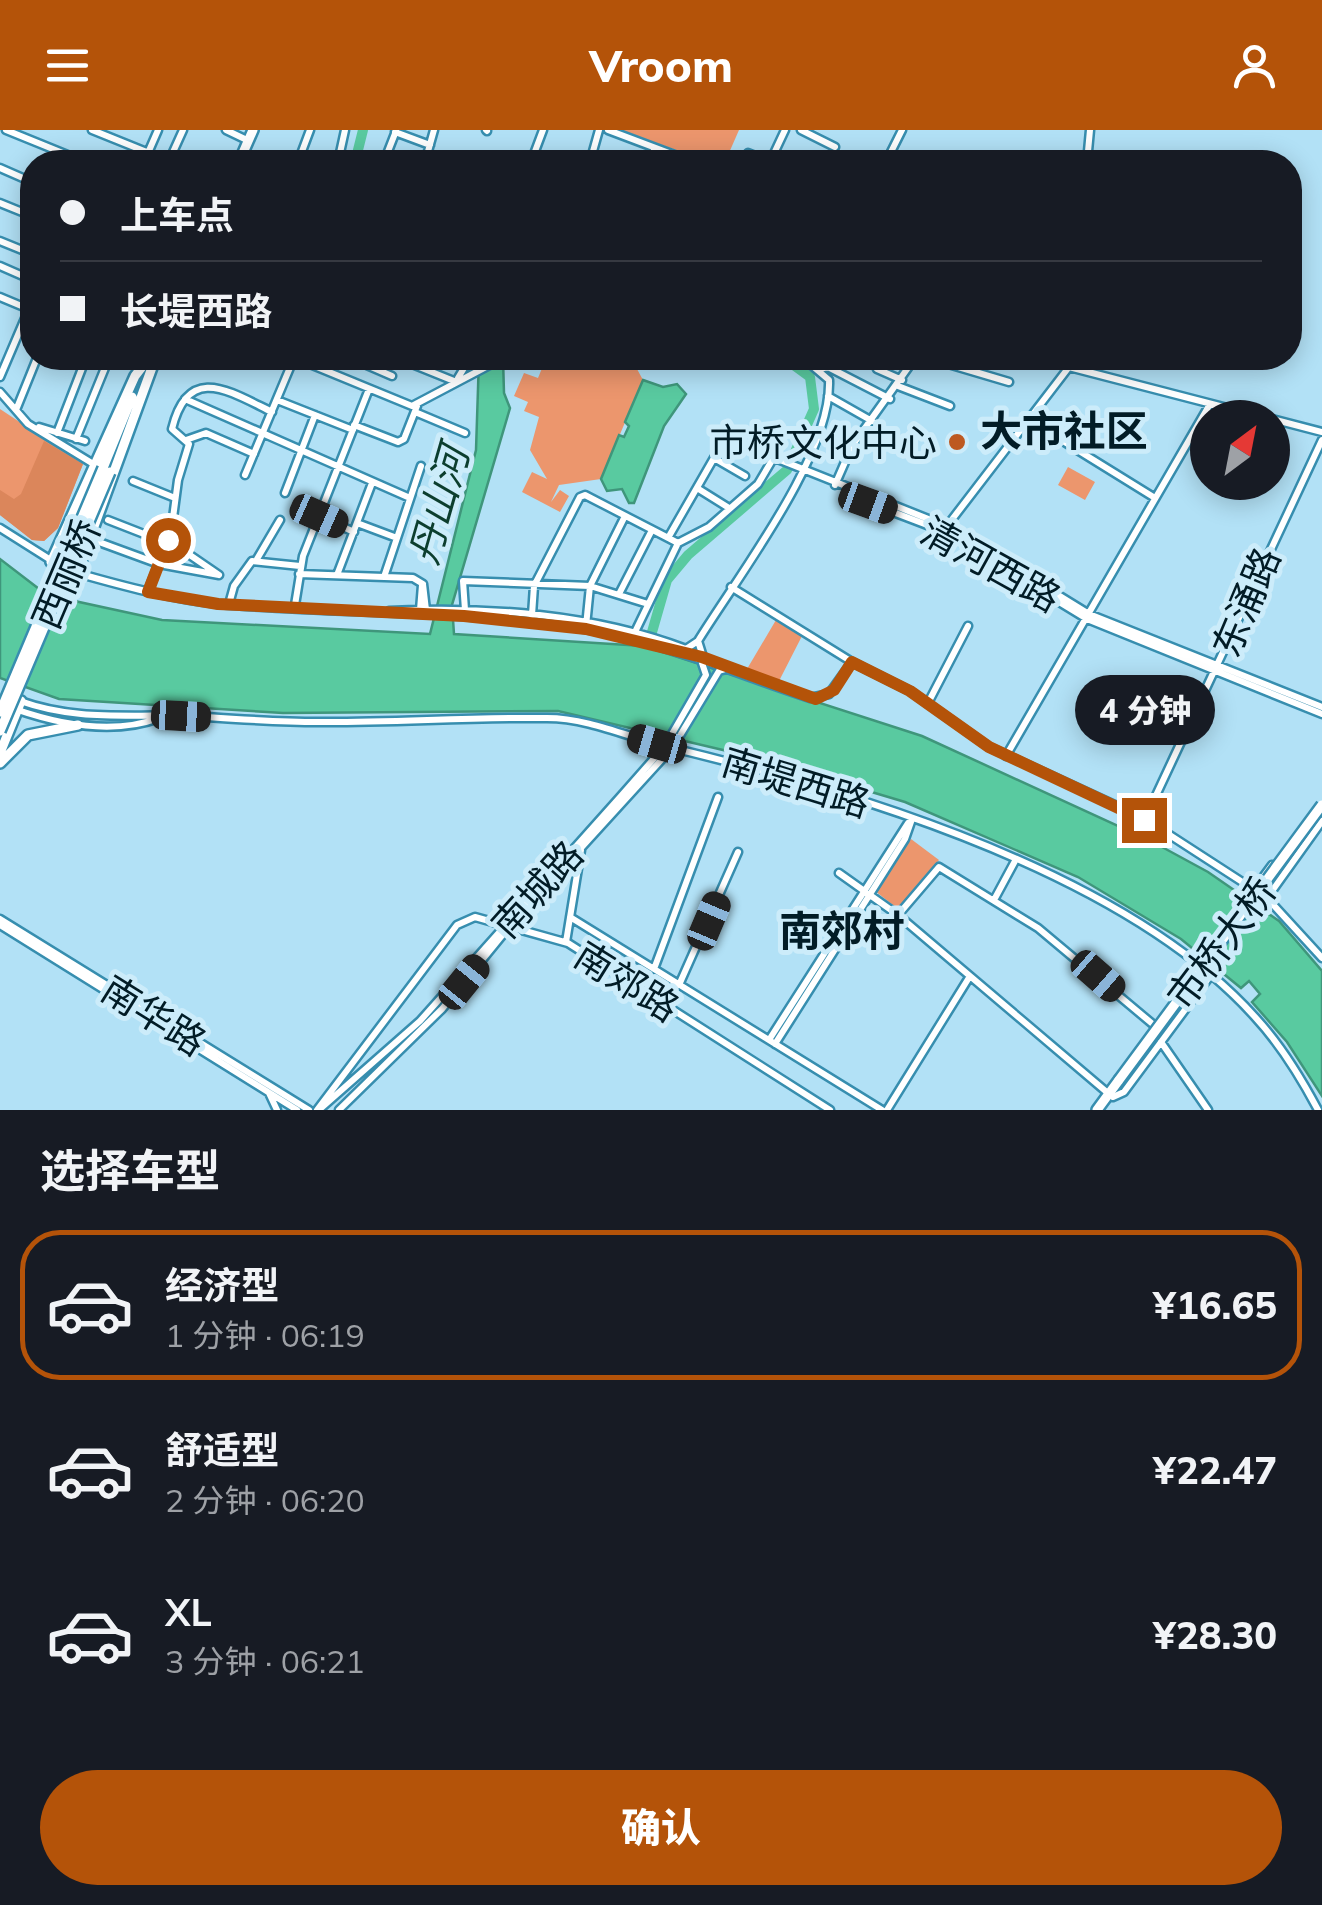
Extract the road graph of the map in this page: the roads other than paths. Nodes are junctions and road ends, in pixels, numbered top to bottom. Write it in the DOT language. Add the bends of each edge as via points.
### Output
graph roads {
  1 [pos="6,130"];
  2 [pos="38,130"];
  3 [pos="92,130"];
  4 [pos="226,130"];
  5 [pos="434,130"];
  6 [pos="608,130"];
  7 [pos="801,130"];
  8 [pos="396,131"];
  9 [pos="249,133"];
  10 [pos="34,142"];
  11 [pos="430,145"];
  12 [pos="835,147"];
  13 [pos="655,148"];
  14 [pos="54,150"];
  15 [pos="141,150"];
  16 [pos="429,150"];
  17 [pos="660,150"];
  18 [pos="2,298"];
  19 [pos="0,308"];
  20 [pos="20,329"];
  21 [pos="4,359"];
  22 [pos="32,370"];
  23 [pos="81,370"];
  24 [pos="104,370"];
  25 [pos="142,370"];
  26 [pos="147,370"];
  27 [pos="148,370"];
  28 [pos="289,370"];
  29 [pos="323,370"];
  30 [pos="351,370"];
  31 [pos="379,370"];
  32 [pos="430,370"];
  33 [pos="462,370"];
  34 [pos="478,370"];
  35 [pos="825,370"];
  36 [pos="828,370"];
  37 [pos="877,370"];
  38 [pos="908,370"];
  39 [pos="968,370"];
  40 [pos="1068,370"];
  41 [pos="1081,370"];
  42 [pos="392,376"];
  43 [pos="0,377"];
  44 [pos="347,380"];
  45 [pos="456,380"];
  46 [pos="1009,382"];
  47 [pos="900,383"];
  48 [pos="369,388"];
  49 [pos="0,392"];
  50 [pos="828,396"];
  51 [pos="890,398"];
  52 [pos="184,399"];
  53 [pos="277,400"];
  54 [pos="1195,400"];
  55 [pos="950,406"];
  56 [pos="416,409"];
  57 [pos="16,412"];
  58 [pos="272,412"];
  59 [pos="315,415"];
  60 [pos="1028,420"];
  61 [pos="872,421"];
  62 [pos="28,424"];
  63 [pos="1290,424"];
  64 [pos="354,428"];
  65 [pos="263,432"];
  66 [pos="1322,432"];
  67 [pos="57,433"];
  68 [pos="465,433"];
  69 [pos="76,438"];
  70 [pos="1190,438"];
  71 [pos="186,440"];
  72 [pos="1322,440"];
  73 [pos="85,441"];
  74 [pos="302,450"];
  75 [pos="254,454"];
  76 [pos="774,456"];
  77 [pos="714,458"];
  78 [pos="420,466"];
  79 [pos="103,468"];
  80 [pos="337,469"];
  81 [pos="804,471"];
  82 [pos="245,475"];
  83 [pos="746,476"];
  84 [pos="134,481"];
  85 [pos="372,483"];
  86 [pos="836,484"];
  87 [pos="697,488"];
  88 [pos="285,493"];
  89 [pos="176,498"];
  90 [pos="410,498"];
  91 [pos="1155,498"];
  92 [pos="729,508"];
  93 [pos="319,516"];
  94 [pos="625,516"];
  95 [pos="108,520"];
  96 [pos="280,520"];
  97 [pos="357,523"];
  98 [pos="0,528"];
  99 [pos="945,529"];
  100 [pos="652,530"];
  101 [pos="354,532"];
  102 [pos="397,538"];
  103 [pos="668,538"];
  104 [pos="99,542"];
  105 [pos="168,542"];
  106 [pos="678,544"];
  107 [pos="57,550"];
  108 [pos="38,553"];
  109 [pos="256,560"];
  110 [pos="52,562"];
  111 [pos="159,564"];
  112 [pos="300,570"];
  113 [pos="77,573"];
  114 [pos="337,575"];
  115 [pos="384,577"];
  116 [pos="536,581"];
  117 [pos="590,586"];
  118 [pos="730,587"];
  119 [pos="148,592"];
  120 [pos="619,594"];
  121 [pos="229,604"];
  122 [pos="648,604"];
  123 [pos="295,606"];
  124 [pos="426,612"];
  125 [pos="460,613"];
  126 [pos="532,615"];
  127 [pos="1088,616"];
  128 [pos="586,626"];
  129 [pos="968,626"];
  130 [pos="639,635"];
  131 [pos="698,642"];
  132 [pos="665,643"];
  133 [pos="704,660"];
  134 [pos="852,662"];
  135 [pos="730,668"];
  136 [pos="1217,670"];
  137 [pos="0,694"];
  138 [pos="0,704"];
  139 [pos="928,704"];
  140 [pos="19,706"];
  141 [pos="1322,710"];
  142 [pos="0,712"];
  143 [pos="164,716"];
  144 [pos="78,725"];
  145 [pos="0,732"];
  146 [pos="673,744"];
  147 [pos="0,753"];
  148 [pos="1006,756"];
  149 [pos="0,763"];
  150 [pos="718,797"];
  151 [pos="1322,801"];
  152 [pos="912,818"];
  153 [pos="1322,818"];
  154 [pos="1144,820"];
  155 [pos="581,848"];
  156 [pos="738,852"];
  157 [pos="1015,861"];
  158 [pos="839,872"];
  159 [pos="1254,888"];
  160 [pos="866,892"];
  161 [pos="1268,898"];
  162 [pos="994,900"];
  163 [pos="898,915"];
  164 [pos="570,917"];
  165 [pos="0,922"];
  166 [pos="506,927"];
  167 [pos="566,942"];
  168 [pos="1322,958"];
  169 [pos="1197,965"];
  170 [pos="654,969"];
  171 [pos="970,976"];
  172 [pos="1210,976"];
  173 [pos="679,984"];
  174 [pos="1155,1026"];
  175 [pos="772,1042"];
  176 [pos="1160,1042"];
  177 [pos="1121,1082"];
  178 [pos="268,1092"];
  179 [pos="1108,1104"];
  180 [pos="277,1110"];
  181 [pos="296,1110"];
  182 [pos="308,1110"];
  183 [pos="318,1110"];
  184 [pos="339,1110"];
  185 [pos="830,1110"];
  186 [pos="884,1110"];
  187 [pos="1208,1110"];
  188 [pos="1318,1110"];
  1 -- 10 [label="street"];
  2 -- 10 [label="street"];
  3 -- 15 [label="street"];
  4 -- 9 [label="street"];
  5 -- 11 [label="street"];
  6 -- 13 [label="street"];
  7 -- 12 [label="street"];
  8 -- 11 [label="street"];
  10 -- 14 [label="street"];
  11 -- 16 [label="street"];
  13 -- 17 [label="street"];
  18 -- 19 [label="street"];
  20 -- 21 [label="street"];
  21 -- 43 [label="street"];
  22 -- 57 [label="street"];
  23 -- 67 [label="street"];
  24 -- 69 [label="street"];
  25 -- 79 [label="main road"];
  26 -- 79 [label="main road"];
  27 -- 113 [label="main road"];
  28 -- 53 [label="street"];
  29 -- 44 [label="street"];
  30 -- 44 [label="street"];
  31 -- 42 [label="street"];
  32 -- 45 [label="street"];
  33 -- 45 [label="street"];
  34 -- 45 [label="street"];
  35 -- 50 [label="street"];
  36 -- 51 [label="street"];
  37 -- 47 [label="street"];
  38 -- 47 [label="street"];
  39 -- 46 [label="street"];
  40 -- 60 [label="street"];
  41 -- 54 [label="street"];
  44 -- 48 [label="street"];
  45 -- 56 [label="street"];
  47 -- 51 [label="street"];
  47 -- 55 [label="street"];
  48 -- 56 [label="street"];
  48 -- 64 [label="street"];
  49 -- 57 [label="street"];
  50 -- 61 [label="street"];
  50 -- 81 [label="street"];
  51 -- 61 [label="street"];
  52 -- 58 [label="street" via="198,388 219,386"];
  52 -- 65 [label="street"];
  52 -- 71 [label="street" via="172,430"];
  53 -- 58 [label="street"];
  53 -- 59 [label="street"];
  56 -- 64 [label="street" via="398,442"];
  56 -- 68 [label="street"];
  57 -- 62 [label="street"];
  58 -- 65 [label="street"];
  59 -- 64 [label="street"];
  59 -- 74 [label="street"];
  60 -- 91 [label="street"];
  60 -- 99 [label="street"];
  61 -- 86 [label="street"];
  62 -- 67 [label="street"];
  62 -- 79 [label="street"];
  63 -- 66 [label="street"];
  64 -- 80 [label="street"];
  65 -- 74 [label="street"];
  65 -- 75 [label="street"];
  67 -- 69 [label="street"];
  69 -- 73 [label="street"];
  70 -- 91 [label="street"];
  71 -- 75 [label="street" via="206,433"];
  71 -- 89 [label="street"];
  72 -- 136 [label="street, 东涌路"];
  74 -- 80 [label="street"];
  74 -- 88 [label="street"];
  75 -- 82 [label="street"];
  76 -- 77 [label="street" via="730,440"];
  76 -- 81 [label="street"];
  76 -- 92 [label="street" via="758,484"];
  77 -- 83 [label="street"];
  77 -- 87 [label="street"];
  78 -- 90 [label="street"];
  79 -- 107 [label="main road"];
  79 -- 142 [label="main road, 西丽桥, bridge"];
  79 -- 145 [label="main road, 西丽桥, bridge"];
  80 -- 85 [label="street"];
  80 -- 93 [label="street"];
  81 -- 86 [label="street, 清河西路"];
  81 -- 99 [label="street, 清河西路" via="868,503"];
  81 -- 118 [label="street"];
  84 -- 89 [label="street"];
  85 -- 90 [label="street"];
  85 -- 97 [label="street"];
  86 -- 99 [label="street, 清河西路"];
  87 -- 92 [label="street"];
  87 -- 103 [label="street"];
  89 -- 105 [label="street"];
  90 -- 102 [label="street"];
  91 -- 127 [label="street"];
  92 -- 106 [label="street"];
  93 -- 101 [label="street"];
  93 -- 112 [label="street"];
  94 -- 100 [label="street"];
  94 -- 116 [label="street" via="580,497"];
  94 -- 117 [label="street"];
  95 -- 105 [label="street"];
  96 -- 109 [label="street"];
  97 -- 101 [label="street"];
  97 -- 102 [label="street"];
  98 -- 108 [label="street"];
  99 -- 127 [label="street, 清河西路"];
  100 -- 103 [label="street"];
  100 -- 120 [label="street"];
  101 -- 114 [label="street"];
  102 -- 115 [label="street"];
  103 -- 106 [label="street"];
  104 -- 111 [label="street"];
  105 -- 111 [label="street"];
  105 -- 111 [label="street" via="219,575"];
  106 -- 122 [label="street"];
  107 -- 108 [label="street"];
  107 -- 110 [label="main road"];
  108 -- 110 [label="street"];
  109 -- 112 [label="street"];
  109 -- 121 [label="street" via="234,586"];
  110 -- 113 [label="street"];
  111 -- 119 [label="street"];
  112 -- 114 [label="street"];
  112 -- 123 [label="street"];
  113 -- 119 [label="street"];
  114 -- 115 [label="street"];
  115 -- 124 [label="street" via="422,584"];
  116 -- 117 [label="street"];
  116 -- 125 [label="street" via="464,581"];
  116 -- 126 [label="street"];
  117 -- 120 [label="street"];
  117 -- 128 [label="street"];
  118 -- 131 [label="street"];
  118 -- 134 [label="street"];
  119 -- 121 [label="street"];
  120 -- 122 [label="street"];
  121 -- 123 [label="street"];
  122 -- 130 [label="street"];
  123 -- 124 [label="street"];
  124 -- 125 [label="street"];
  125 -- 126 [label="street"];
  125 -- 128 [label="street"];
  126 -- 128 [label="street"];
  127 -- 136 [label="street, 清河西路"];
  127 -- 148 [label="street"];
  128 -- 130 [label="street"];
  129 -- 139 [label="street"];
  130 -- 132 [label="street"];
  131 -- 132 [label="street" via="689,649"];
  131 -- 133 [label="street"];
  132 -- 133 [label="street"];
  133 -- 135 [label="street"];
  133 -- 146 [label="street" via="706,675"];
  134 -- 135 [label="street" via="834,690 816,699"];
  134 -- 139 [label="street"];
  135 -- 146 [label="street" via="719,671"];
  136 -- 141 [label="street, 清河西路"];
  136 -- 154 [label="street, 东涌路"];
  137 -- 140 [label="street, 南堤西路"];
  138 -- 140 [label="street, 南堤西路"];
  139 -- 148 [label="street"];
  140 -- 143 [label="street, 南堤西路" via="80,717"];
  140 -- 144 [label="street, 南堤西路"];
  140 -- 147 [label="main road"];
  143 -- 144 [label="street, 南堤西路" via="128,727"];
  143 -- 146 [label="street, 南堤西路" via="324,722 562,718"];
  144 -- 149 [label="main road" via="28,734"];
  146 -- 152 [label="street, 南堤西路"];
  146 -- 155 [label="street, 南城路"];
  146 -- 166 [label="street, 南城路"];
  148 -- 154 [label="street"];
  150 -- 170 [label="street"];
  151 -- 159 [label="street"];
  151 -- 177 [label="main road, 市桥大桥, bridge"];
  152 -- 157 [label="street, 南堤西路"];
  152 -- 160 [label="street"];
  153 -- 161 [label="street"];
  153 -- 177 [label="main road, 市桥大桥, bridge"];
  154 -- 159 [label="street"];
  155 -- 164 [label="street"];
  155 -- 166 [label="street, 南城路"];
  156 -- 173 [label="street"];
  157 -- 162 [label="street"];
  157 -- 169 [label="street, 南堤西路" via="1105,902"];
  158 -- 160 [label="street"];
  159 -- 161 [label="street"];
  160 -- 163 [label="street"];
  160 -- 175 [label="street"];
  161 -- 168 [label="street"];
  162 -- 163 [label="street" via="939,867"];
  162 -- 174 [label="street" via="1050,936"];
  163 -- 171 [label="street"];
  164 -- 167 [label="street"];
  164 -- 170 [label="street"];
  165 -- 178 [label="street, 南华路"];
  165 -- 182 [label="street, 南华路"];
  166 -- 167 [label="street, 南郊路"];
  166 -- 183 [label="street, 南城路" via="420,1022"];
  166 -- 183 [label="street, 南郊路" via="475,917 456,925"];
  166 -- 184 [label="street, 南城路" via="431,1021"];
  167 -- 185 [label="street, 南郊路"];
  169 -- 172 [label="street, 南堤西路"];
  169 -- 174 [label="street"];
  170 -- 173 [label="street"];
  171 -- 179 [label="street"];
  171 -- 186 [label="street"];
  172 -- 176 [label="street"];
  172 -- 188 [label="street, 南堤西路" via="1289,1058"];
  173 -- 175 [label="street"];
  174 -- 179 [label="street"];
  175 -- 186 [label="street"];
  176 -- 179 [label="street"];
  176 -- 187 [label="street"];
  177 -- 179 [label="main road"];
  178 -- 180 [label="street"];
  178 -- 181 [label="street, 南华路"];
}
